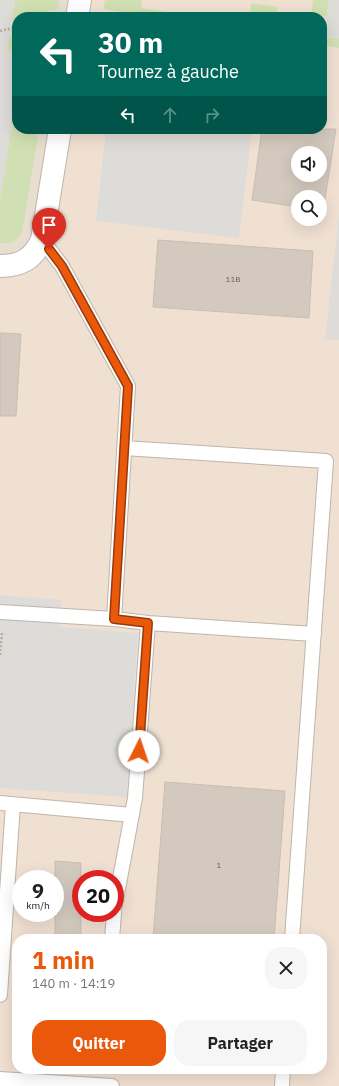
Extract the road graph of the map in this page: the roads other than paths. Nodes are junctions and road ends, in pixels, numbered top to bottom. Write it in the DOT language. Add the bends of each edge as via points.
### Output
graph roads {
  1 [pos="80,0"];
  2 [pos="78,12"];
  3 [pos="59,134"];
  4 [pos="42,240"];
  5 [pos="0,266"];
  6 [pos="124,448"];
  7 [pos="0,612"];
  8 [pos="114,619"];
  9 [pos="148,623"];
  10 [pos="314,634"];
  11 [pos="7,803"];
  12 [pos="132,815"];
  13 [pos="122,870"];
  14 [pos="113,922"];
  15 [pos="112,934"];
  16 [pos="292,934"];
  17 [pos="0,996"];
  18 [pos="283,1074"];
  19 [pos="0,1079"];
  20 [pos="112,1086"];
  21 [pos="282,1086"];
  1 -- 2 [label="street"];
  3 -- 4 [label="street"];
  4 -- 5 [label="street" via="31,257 25,261"];
  4 -- 6 [label="lane" via="62,266 128,386"];
  6 -- 8 [label="lane"];
  6 -- 10 [label="lane" via="326,461"];
  7 -- 8 [label="lane"];
  8 -- 9 [label="lane"];
  9 -- 10 [label="lane"];
  9 -- 12 [label="lane"];
  10 -- 16 [label="lane"];
  11 -- 12 [label="lane"];
  11 -- 17 [label="lane"];
  12 -- 13 [label="lane"];
  14 -- 15 [label="lane"];
  18 -- 21 [label="lane"];
  19 -- 20 [label="lane"];
}
